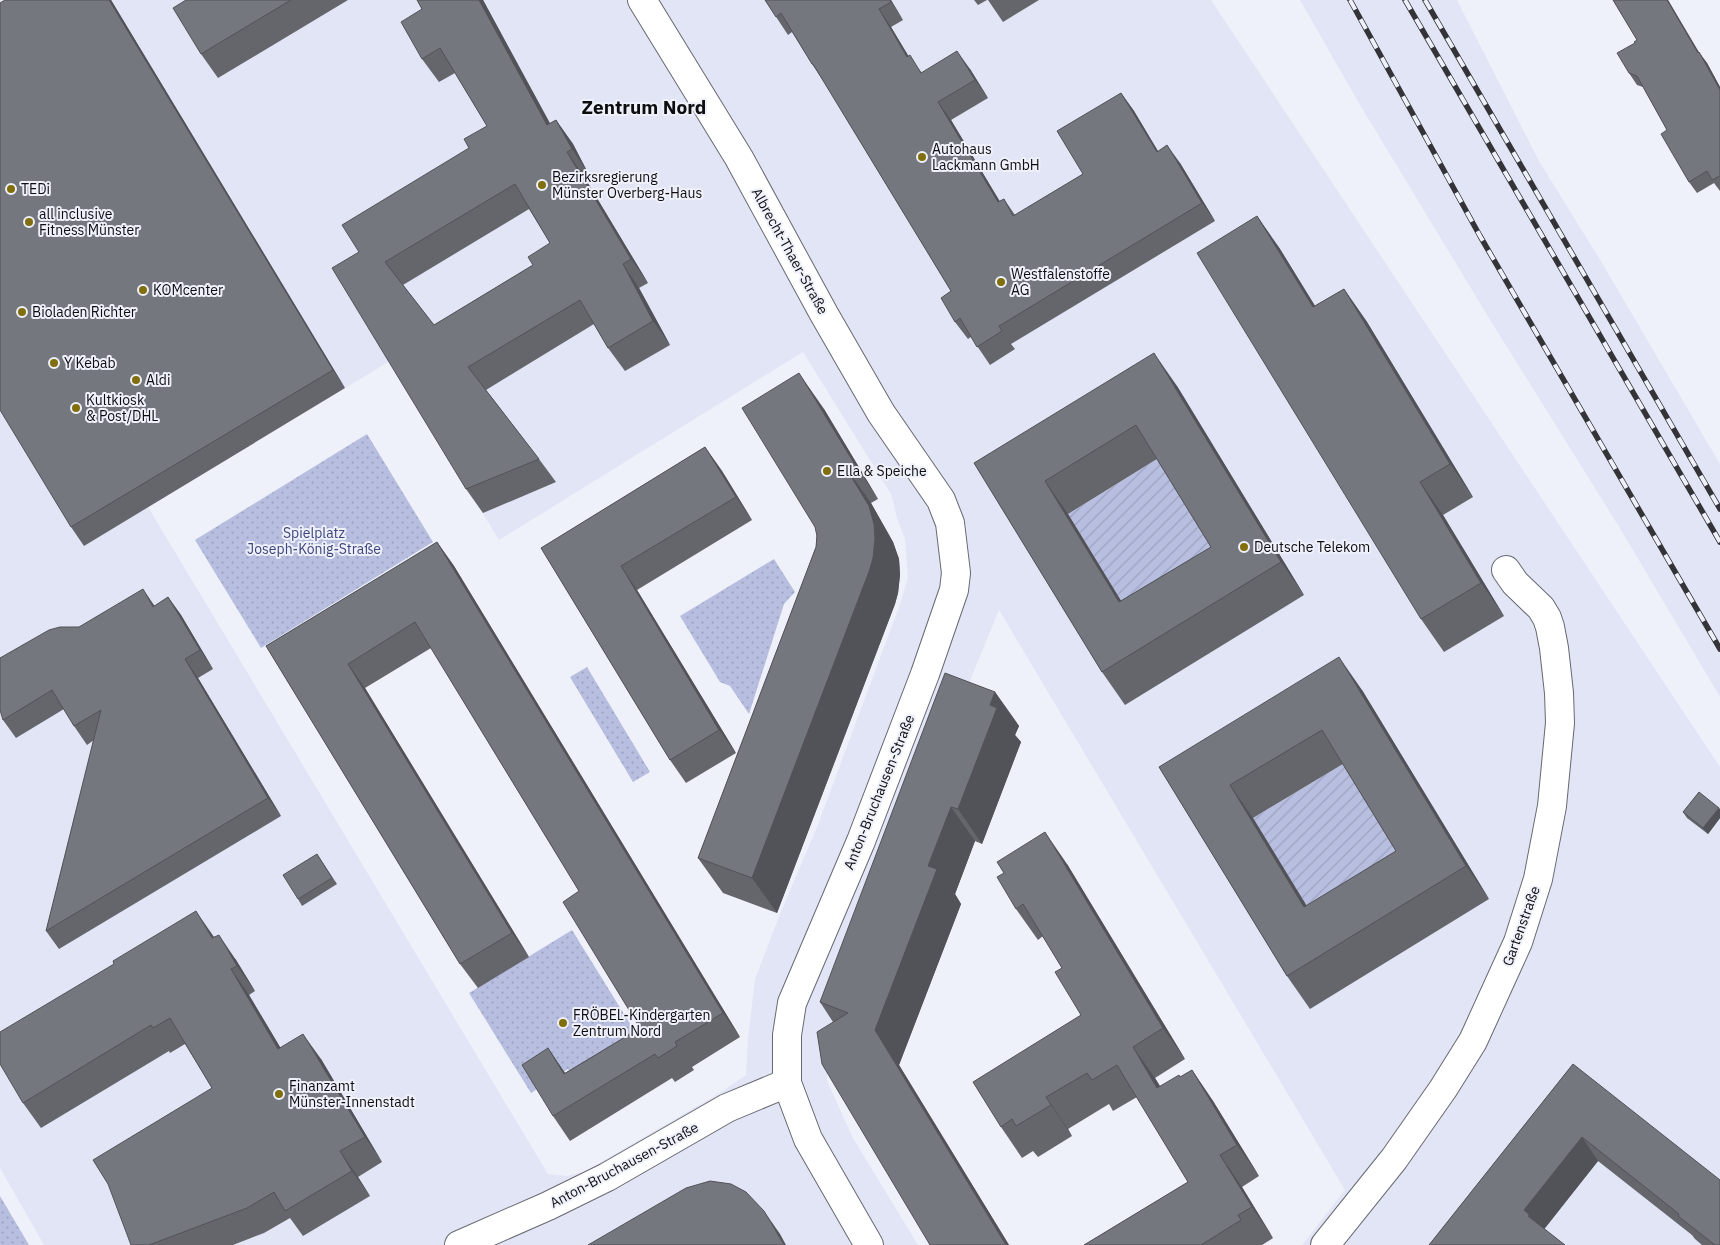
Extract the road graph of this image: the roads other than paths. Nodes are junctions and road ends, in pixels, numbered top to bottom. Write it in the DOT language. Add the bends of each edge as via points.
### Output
graph roads {
  1 [pos="642,0"];
  2 [pos="941,500"];
  3 [pos="1506,570"];
  4 [pos="787,1083"];
  5 [pos="459,1245"];
  6 [pos="869,1245"];
  7 [pos="1325,1245"];
  1 -- 2 [label="street, Albrecht-Thaer-Straße" via="739,158 881,413"];
  2 -- 4 [label="street, Anton-Bruchausen-Straße" via="955,550 954,590 861,841 792,1003 787,1035"];
  3 -- 7 [label="street, Gartenstraße" via="1547,618 1559,693 1560,723 1552,806 1538,880 1518,942 1473,1042 1394,1159"];
  4 -- 5 [label="street, Anton-Bruchausen-Straße" via="727,1108 607,1177"];
  4 -- 6 [label="street, Anton-Bruchausen-Straße" via="808,1139"];
}
